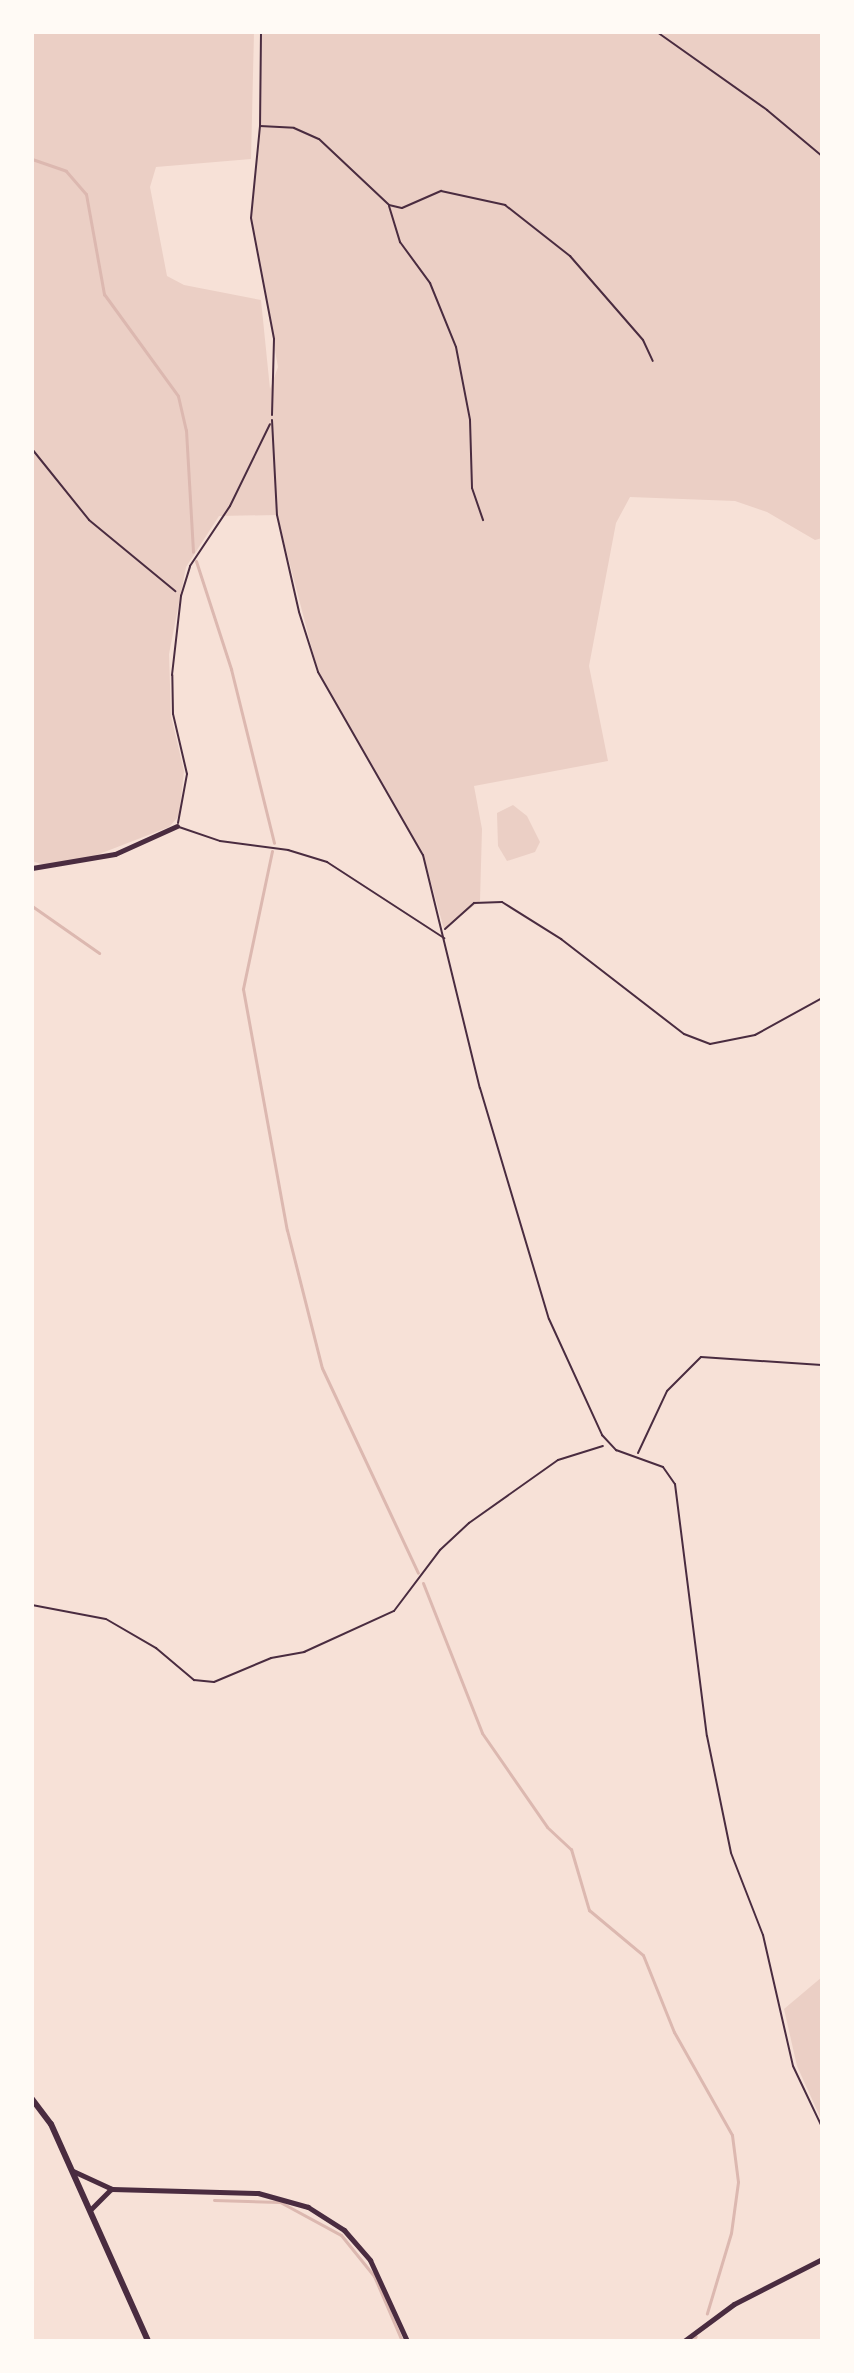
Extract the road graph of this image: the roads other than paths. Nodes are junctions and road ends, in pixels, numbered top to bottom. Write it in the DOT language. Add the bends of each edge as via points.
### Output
graph roads {
  1 [pos="177,826"];
  2 [pos="32,868"];
  3 [pos="444,929"];
  4 [pos="445,938"];
  5 [pos="822,998"];
  6 [pos="32,2099"];
  7 [pos="822,2127"];
  8 [pos="73,2171"];
  9 [pos="112,2189"];
  10 [pos="90,2210"];
  11 [pos="822,2259"];
  12 [pos="148,2341"];
  13 [pos="407,2341"];
  14 [pos="684,2341"];
  1 -- 2 [label="street" via="115,854"];
  1 -- 3 [label="lane" via="187,787 172,675 181,596 190,566 230,506 272,420 277,515 318,672 423,855"];
  1 -- 4 [label="lane" via="220,841 288,850 327,862"];
  3 -- 4 [label="lane"];
  3 -- 5 [label="lane" via="474,903 502,902 561,939 684,1034 710,1044 755,1035"];
  4 -- 7 [label="lane" via="480,1088 536,1280 574,1377 610,1445 663,1467 675,1484 707,1736 725,1829 763,1935 793,2066"];
  6 -- 8 [label="street" via="46,2115"];
  8 -- 9 [label="street"];
  8 -- 10 [label="street"];
  9 -- 10 [label="street"];
  9 -- 13 [label="street" via="258,2193 308,2207 344,2230 370,2260"];
  10 -- 12 [label="street"];
  11 -- 14 [label="street" via="734,2304"];
}
